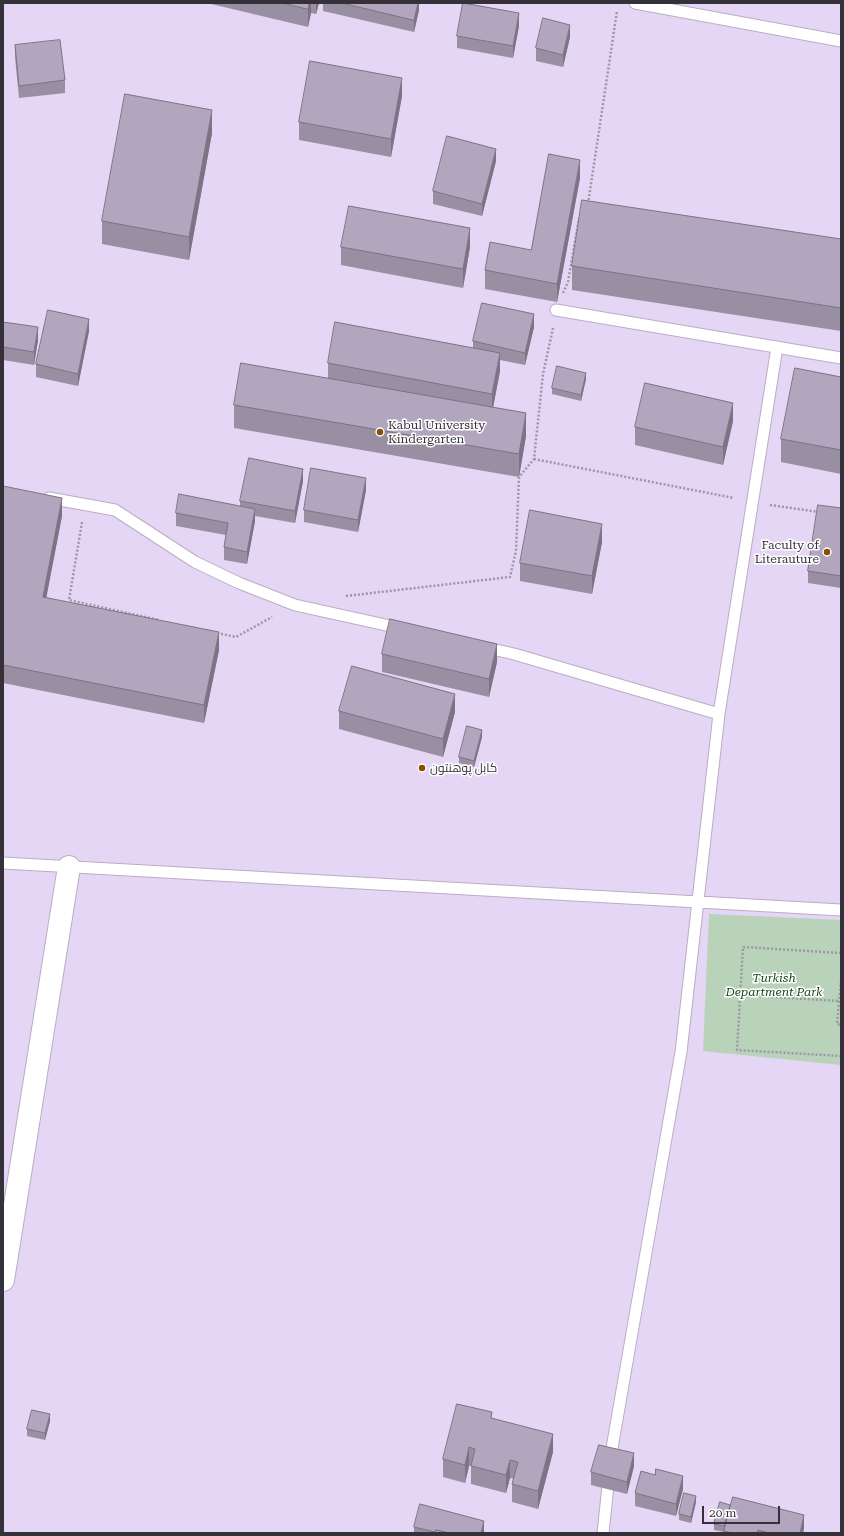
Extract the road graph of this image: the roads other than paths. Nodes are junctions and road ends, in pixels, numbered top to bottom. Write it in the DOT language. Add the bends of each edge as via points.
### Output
graph roads {
  1 [pos="635,3"];
  2 [pos="841,41"];
  3 [pos="556,310"];
  4 [pos="777,347"];
  5 [pos="841,358"];
  6 [pos="40,497"];
  7 [pos="416,632"];
  8 [pos="468,644"];
  9 [pos="719,714"];
  10 [pos="3,863"];
  11 [pos="69,867"];
  12 [pos="698,903"];
  13 [pos="841,910"];
  14 [pos="3,1280"];
  15 [pos="603,1533"];
  1 -- 2 [label="lane"];
  3 -- 4 [label="lane"];
  4 -- 5 [label="lane"];
  4 -- 9 [label="lane"];
  6 -- 7 [label="lane" via="115,510 196,562 296,605"];
  8 -- 9 [label="lane" via="514,654"];
  9 -- 12 [label="lane"];
  10 -- 11 [label="lane"];
  11 -- 12 [label="lane"];
  11 -- 14 [label="street"];
  12 -- 13 [label="lane"];
  12 -- 15 [label="lane" via="681,1052 612,1448"];
}
